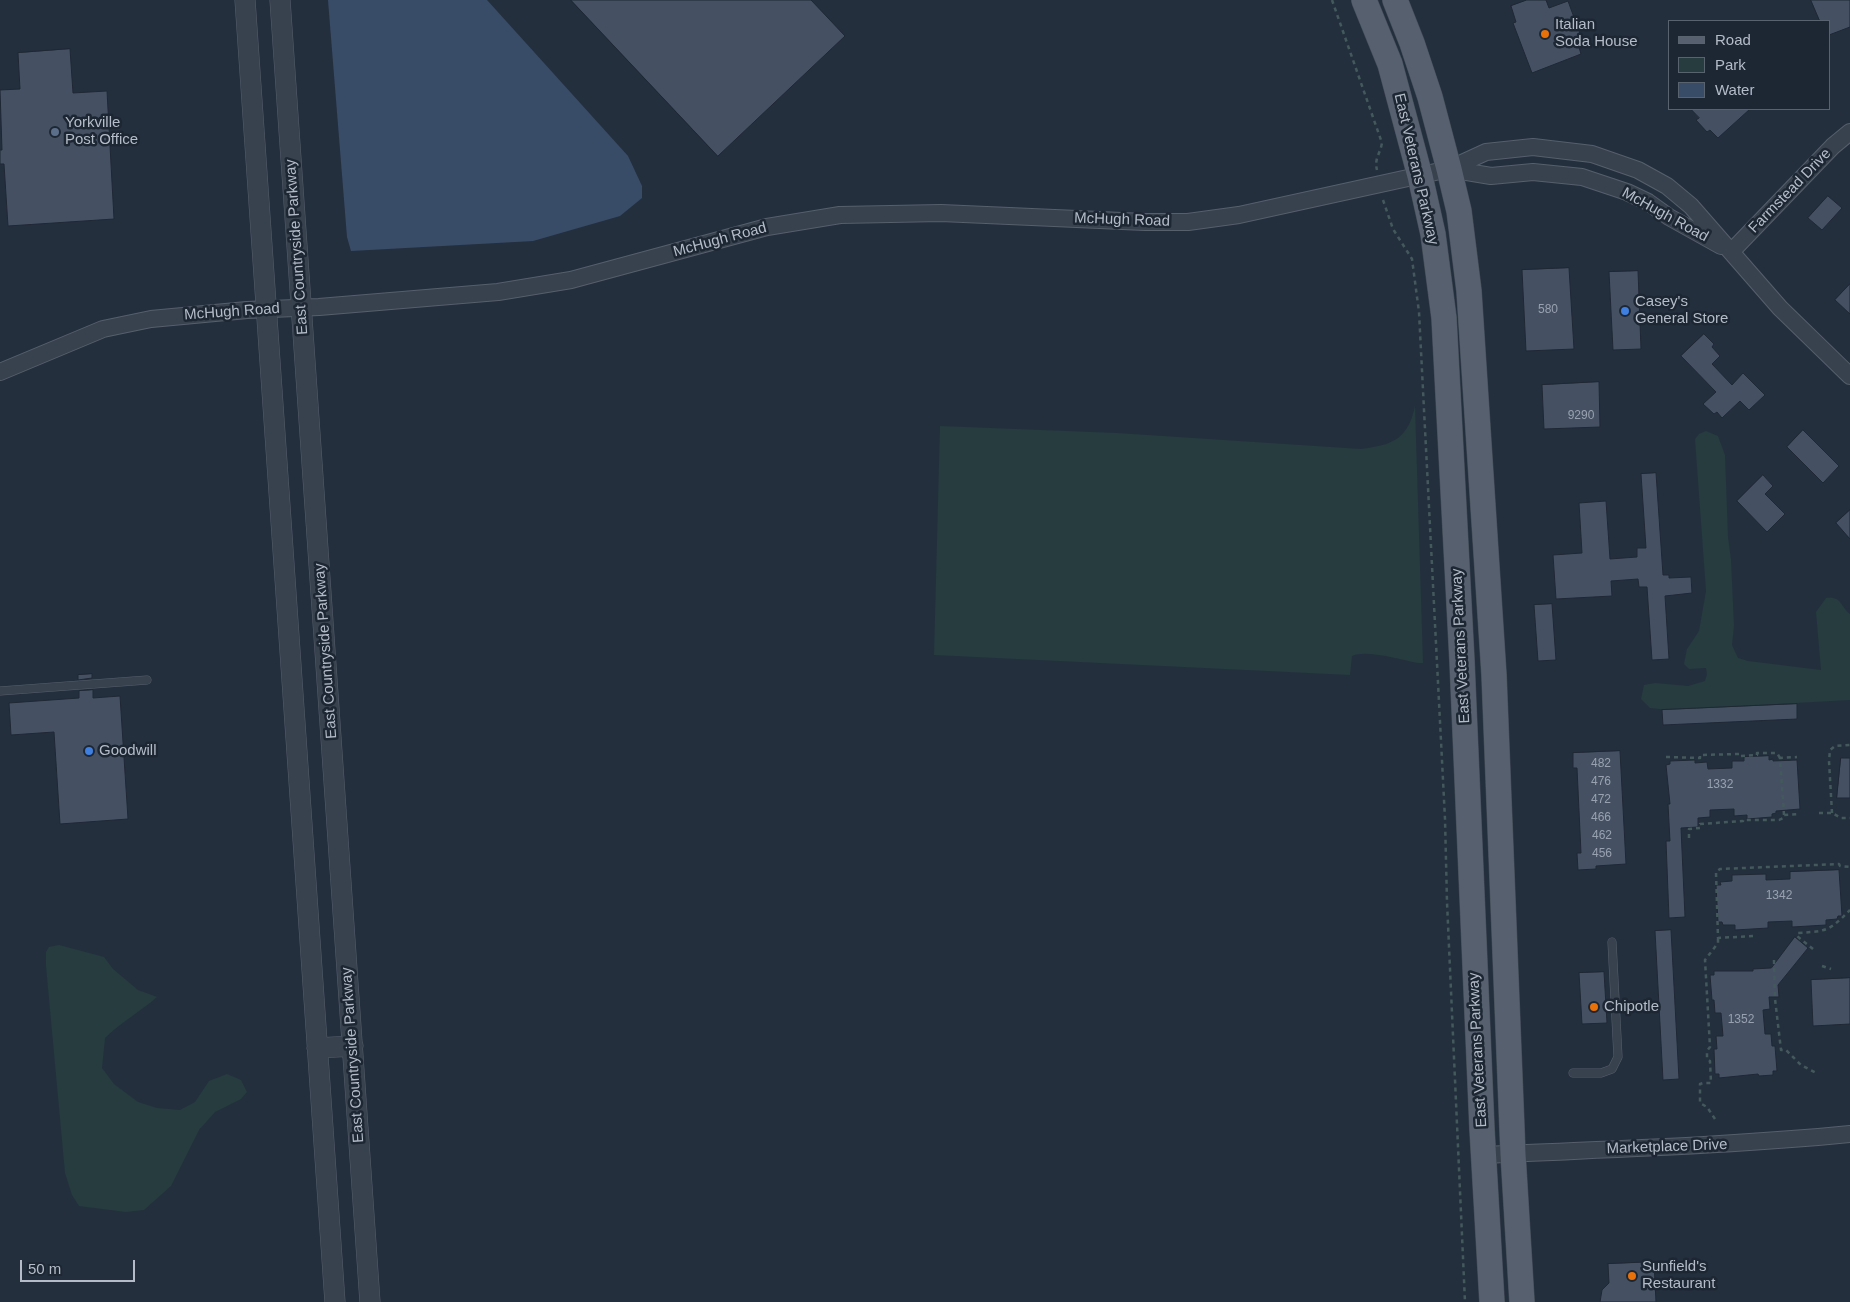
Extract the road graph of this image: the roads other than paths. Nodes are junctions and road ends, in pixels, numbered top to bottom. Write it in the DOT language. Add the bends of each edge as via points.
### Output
graph roads {
  1 [pos="245,0"];
  2 [pos="280,0"];
  3 [pos="1364,0"];
  4 [pos="1395,0"];
  5 [pos="1850,132"];
  6 [pos="1449,169"];
  7 [pos="1420,176"];
  8 [pos="1731,252"];
  9 [pos="301,308"];
  10 [pos="266,310"];
  11 [pos="0,372"];
  12 [pos="1850,376"];
  13 [pos="147,680"];
  14 [pos="0,691"];
  15 [pos="1612,942"];
  16 [pos="353,1046"];
  17 [pos="317,1048"];
  18 [pos="1572,1073"];
  19 [pos="1850,1134"];
  20 [pos="1513,1154"];
  21 [pos="1483,1156"];
  22 [pos="335,1302"];
  23 [pos="370,1302"];
  24 [pos="1492,1302"];
  25 [pos="1522,1302"];
  1 -- 10 [label="street"];
  2 -- 9 [label="street, East Countryside Parkway"];
  3 -- 7 [label="main road, East Veterans Parkway" via="1390,64"];
  4 -- 6 [label="main road, East Veterans Parkway" via="1430,97"];
  5 -- 8 [label="street, Farmstead Drive"];
  6 -- 7 [label="street, McHugh Road"];
  6 -- 8 [label="street, McHugh Road" via="1491,176 1533,172 1582,177 1648,202"];
  6 -- 8 [label="street, McHugh Road" via="1486,152 1533,147 1592,154 1638,170 1667,186 1691,206"];
  6 -- 20 [label="main road, East Veterans Parkway" via="1469,291 1494,675"];
  7 -- 9 [label="street, McHugh Road" via="1239,215 1188,222 941,213 840,215 767,228 571,280 498,292"];
  7 -- 21 [label="main road, East Veterans Parkway" via="1433,234 1444,318"];
  8 -- 12 [label="street, McHugh Road" via="1780,308"];
  9 -- 10 [label="street, McHugh Road"];
  9 -- 16 [label="street, East Countryside Parkway"];
  10 -- 11 [label="street, McHugh Road" via="151,318 127,323 103,329"];
  10 -- 17 [label="street"];
  13 -- 14 [label="lane"];
  15 -- 18 [label="lane" via="1618,1057 1612,1069 1607,1071"];
  16 -- 17 [label="street"];
  16 -- 23 [label="street, East Countryside Parkway"];
  17 -- 22 [label="street"];
  19 -- 20 [label="street, Marketplace Drive" via="1669,1148"];
  20 -- 21 [label="street, Marketplace Drive"];
  20 -- 25 [label="main road, East Veterans Parkway"];
  21 -- 24 [label="main road, East Veterans Parkway"];
}
